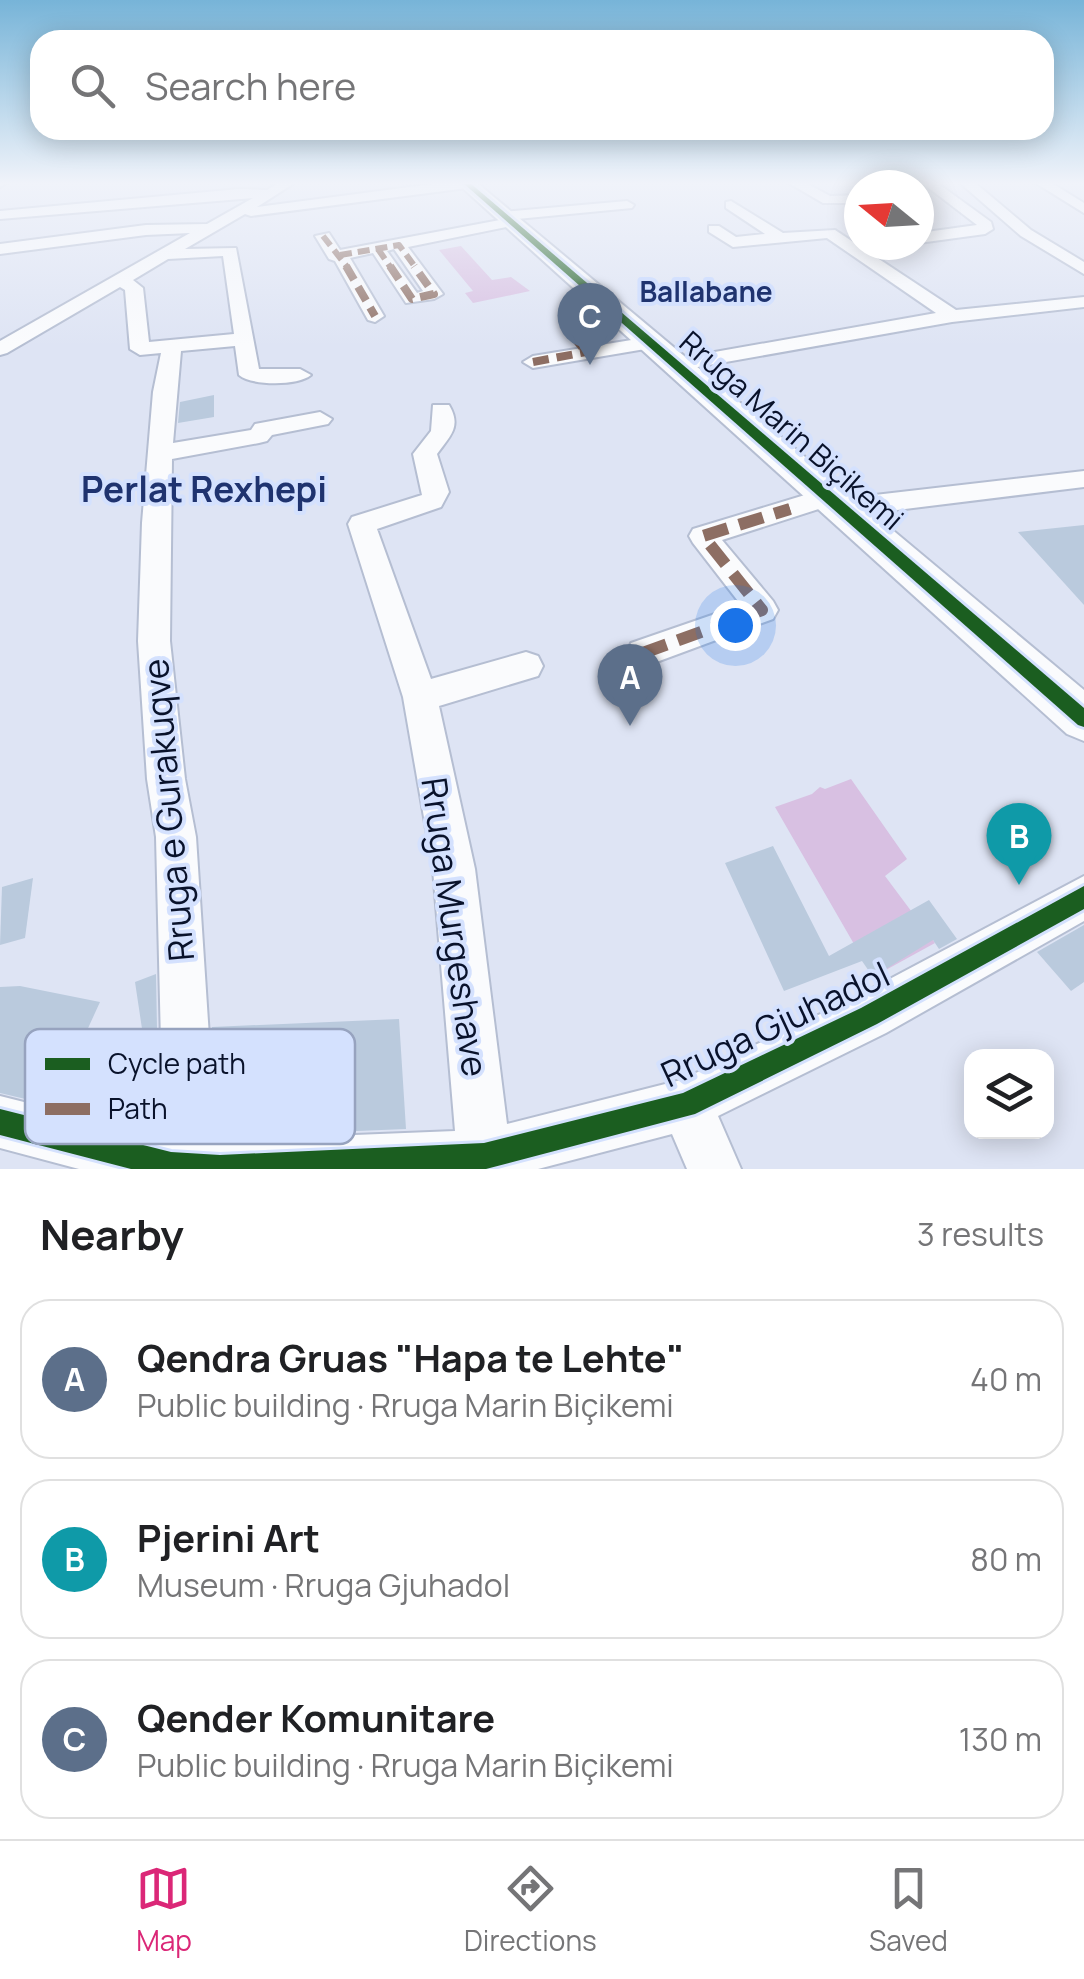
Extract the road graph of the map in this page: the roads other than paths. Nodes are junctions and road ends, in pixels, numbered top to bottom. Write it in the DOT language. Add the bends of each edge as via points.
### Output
graph roads {
  1 [pos="324,236"];
  2 [pos="96,237"];
  3 [pos="195,237"];
  4 [pos="433,237"];
  5 [pos="527,237"];
  6 [pos="725,237"];
  7 [pos="779,237"];
  8 [pos="787,237"];
  9 [pos="836,237"];
  10 [pos="1032,237"];
  11 [pos="398,245"];
  12 [pos="0,249"];
  13 [pos="378,249"];
  14 [pos="162,255"];
  15 [pos="340,255"];
  16 [pos="1084,269"];
  17 [pos="120,279"];
  18 [pos="1084,302"];
  19 [pos="375,316"];
  20 [pos="952,316"];
  21 [pos="870,330"];
  22 [pos="572,336"];
  23 [pos="244,339"];
  24 [pos="650,343"];
  25 [pos="172,348"];
  26 [pos="0,349"];
  27 [pos="586,352"];
  28 [pos="898,354"];
  29 [pos="533,362"];
  30 [pos="675,365"];
  31 [pos="300,376"];
  32 [pos="441,410"];
  33 [pos="320,419"];
  34 [pos="161,453"];
  35 [pos="1084,479"];
  36 [pos="834,502"];
  37 [pos="644,652"];
  38 [pos="526,666"];
  39 [pos="420,698"];
  40 [pos="1084,719"];
  41 [pos="1084,897"];
  42 [pos="185,1029"];
  43 [pos="686,1105"];
  44 [pos="0,1122"];
  45 [pos="25,1128"];
  46 [pos="86,1144"];
  47 [pos="175,1144"];
  48 [pos="484,1156"];
  49 [pos="171,1166"];
  50 [pos="714,1169"];
  1 -- 15 [label="street"];
  2 -- 12 [label="street"];
  3 -- 14 [label="street"];
  4 -- 11 [label="street"];
  5 -- 24 [label="main road, Rruga Marin Biçikemi"];
  6 -- 7 [label="street" via="733,242"];
  7 -- 8 [label="street"];
  9 -- 20 [label="street"];
  10 -- 16 [label="street"];
  11 -- 13 [label="street"];
  11 -- 13 [label="street" via="434,294 412,299"];
  13 -- 15 [label="street"];
  14 -- 17 [label="street"];
  14 -- 23 [label="street" via="230,251"];
  15 -- 19 [label="street"];
  17 -- 25 [label="street" via="137,298 139,347"];
  17 -- 26 [label="street"];
  18 -- 20 [label="street"];
  20 -- 21 [label="street"];
  21 -- 28 [label="street"];
  21 -- 30 [label="street"];
  22 -- 27 [label="street"];
  23 -- 25 [label="street"];
  23 -- 31 [label="street" via="252,378"];
  24 -- 27 [label="street, Rruga Marin Biçikemi"];
  24 -- 30 [label="main road, Rruga Marin Biçikemi"];
  25 -- 34 [label="street, Rruga e Gurakuqve"];
  27 -- 29 [label="street, Rruga Marin Biçikemi"];
  30 -- 36 [label="main road, Rruga Marin Biçikemi"];
  32 -- 39 [label="street, Rruga Murgeshave" via="443,435 425,454 436,492 432,502 362,524"];
  33 -- 34 [label="street"];
  34 -- 42 [label="street, Rruga e Gurakuqve" via="154,641 176,837"];
  35 -- 36 [label="street"];
  36 -- 37 [label="street, Rruga Marin Biçikemi" via="703,536 762,610"];
  36 -- 40 [label="main road, Rruga Marin Biçikemi"];
  38 -- 39 [label="street"];
  39 -- 48 [label="street, Rruga Murgeshave" via="454,869"];
  41 -- 43 [label="street, Rruga Gjuhadol" via="869,1016"];
  43 -- 48 [label="street, Rruga Gjuhadol"];
  43 -- 50 [label="street"];
  44 -- 45 [label="street, Rruga Gjuhadol"];
  46 -- 49 [label="street, Rruga Gjuhadol"];
  47 -- 49 [label="street, Rruga e Gurakuqve"];
  48 -- 49 [label="street, Rruga Gjuhadol"];
}
